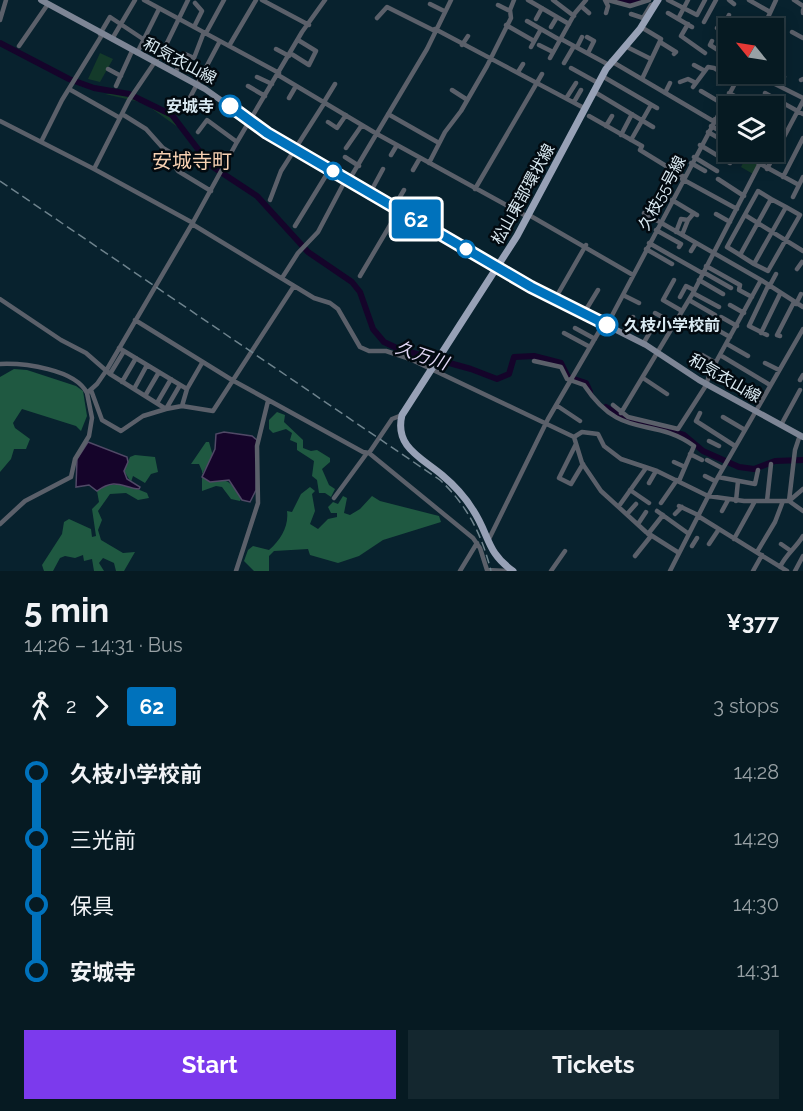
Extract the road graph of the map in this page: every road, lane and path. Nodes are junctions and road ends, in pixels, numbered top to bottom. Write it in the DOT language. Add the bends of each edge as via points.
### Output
graph roads {
  1 [pos="6,0"];
  2 [pos="41,0"];
  3 [pos="135,0"];
  4 [pos="144,0"];
  5 [pos="160,0"];
  6 [pos="188,0"];
  7 [pos="224,0"];
  8 [pos="256,0"];
  9 [pos="262,0"];
  10 [pos="325,0"];
  11 [pos="450,0"];
  12 [pos="514,0"];
  13 [pos="528,0"];
  14 [pos="553,0"];
  15 [pos="587,0"];
  16 [pos="606,0"];
  17 [pos="670,0"];
  18 [pos="688,0"];
  19 [pos="705,0"];
  20 [pos="716,0"];
  21 [pos="729,0"];
  22 [pos="749,0"];
  23 [pos="776,0"];
  24 [pos="794,0"];
  25 [pos="654,1"];
  26 [pos="195,3"];
  27 [pos="735,3"];
  28 [pos="48,4"];
  29 [pos="430,4"];
  30 [pos="498,5"];
  31 [pos="593,5"];
  32 [pos="581,6"];
  33 [pos="158,8"];
  34 [pos="542,8"];
  35 [pos="684,8"];
  36 [pos="803,10"];
  37 [pos="444,11"];
  38 [pos="510,11"];
  39 [pos="770,12"];
  40 [pos="589,13"];
  41 [pos="606,13"];
  42 [pos="668,13"];
  43 [pos="631,14"];
  44 [pos="576,15"];
  45 [pos="729,15"];
  46 [pos="556,17"];
  47 [pos="377,18"];
  48 [pos="727,18"];
  49 [pos="767,18"];
  50 [pos="536,19"];
  51 [pos="678,19"];
  52 [pos="0,20"];
  53 [pos="180,20"];
  54 [pos="527,21"];
  55 [pos="704,21"];
  56 [pos="569,24"];
  57 [pos="309,25"];
  58 [pos="506,25"];
  59 [pos="120,26"];
  60 [pos="194,27"];
  61 [pos="551,27"];
  62 [pos="641,27"];
  63 [pos="541,29"];
  64 [pos="435,30"];
  65 [pos="792,32"];
  66 [pos="205,33"];
  67 [pos="101,35"];
  68 [pos="468,36"];
  69 [pos="143,39"];
  70 [pos="561,39"];
  71 [pos="112,40"];
  72 [pos="298,40"];
  73 [pos="220,41"];
  74 [pos="534,41"];
  75 [pos="712,41"];
  76 [pos="802,41"];
  77 [pos="660,42"];
  78 [pos="462,45"];
  79 [pos="539,45"];
  80 [pos="19,46"];
  81 [pos="230,46"];
  82 [pos="575,46"];
  83 [pos="531,47"];
  84 [pos="629,48"];
  85 [pos="276,50"];
  86 [pos="645,50"];
  87 [pos="718,50"];
  88 [pos="135,52"];
  89 [pos="588,53"];
  90 [pos="705,53"];
  91 [pos="674,54"];
  92 [pos="290,55"];
  93 [pos="652,57"];
  94 [pos="489,58"];
  95 [pos="154,62"];
  96 [pos="564,63"];
  97 [pos="610,63"];
  98 [pos="523,64"];
  99 [pos="694,65"];
  100 [pos="571,68"];
  101 [pos="108,69"];
  102 [pos="718,70"];
  103 [pos="705,71"];
  104 [pos="518,72"];
  105 [pos="175,73"];
  106 [pos="279,74"];
  107 [pos="542,74"];
  108 [pos="121,76"];
  109 [pos="257,77"];
  110 [pos="600,80"];
  111 [pos="642,80"];
  112 [pos="537,81"];
  113 [pos="670,82"];
  114 [pos="680,82"];
  115 [pos="576,83"];
  116 [pos="272,84"];
  117 [pos="335,84"];
  118 [pos="734,84"];
  119 [pos="775,84"];
  120 [pos="196,85"];
  121 [pos="793,85"];
  122 [pos="116,86"];
  123 [pos="248,86"];
  124 [pos="296,86"];
  125 [pos="779,86"];
  126 [pos="70,87"];
  127 [pos="452,90"];
  128 [pos="581,90"];
  129 [pos="593,91"];
  130 [pos="701,91"];
  131 [pos="790,92"];
  132 [pos="665,93"];
  133 [pos="729,93"];
  134 [pos="765,93"];
  135 [pos="633,94"];
  136 [pos="265,96"];
  137 [pos="728,96"];
  138 [pos="735,96"];
  139 [pos="771,96"];
  140 [pos="567,97"];
  141 [pos="289,98"];
  142 [pos="466,99"];
  143 [pos="803,100"];
  144 [pos="324,102"];
  145 [pos="574,102"];
  146 [pos="629,102"];
  147 [pos="718,102"];
  148 [pos="784,103"];
  149 [pos="186,105"];
  150 [pos="584,108"];
  151 [pos="800,112"];
  152 [pos="388,114"];
  153 [pos="632,114"];
  154 [pos="718,114"];
  155 [pos="346,115"];
  156 [pos="121,116"];
  157 [pos="589,116"];
  158 [pos="612,116"];
  159 [pos="0,121"];
  160 [pos="642,121"];
  161 [pos="250,122"];
  162 [pos="328,122"];
  163 [pos="713,122"];
  164 [pos="718,124"];
  165 [pos="362,125"];
  166 [pos="606,126"];
  167 [pos="718,126"];
  168 [pos="653,127"];
  169 [pos="198,132"];
  170 [pos="708,132"];
  171 [pos="377,134"];
  172 [pos="621,135"];
  173 [pos="718,138"];
  174 [pos="803,138"];
  175 [pos="631,141"];
  176 [pos="41,142"];
  177 [pos="237,142"];
  178 [pos="439,143"];
  179 [pos="397,145"];
  180 [pos="700,145"];
  181 [pos="346,148"];
  182 [pos="296,150"];
  183 [pos="391,155"];
  184 [pos="345,157"];
  185 [pos="694,157"];
  186 [pos="420,158"];
  187 [pos="755,162"];
  188 [pos="429,163"];
  189 [pos="691,163"];
  190 [pos="730,163"];
  191 [pos="759,165"];
  192 [pos="359,166"];
  193 [pos="94,169"];
  194 [pos="330,169"];
  195 [pos="383,169"];
  196 [pos="767,169"];
  197 [pos="413,170"];
  198 [pos="783,177"];
  199 [pos="803,177"];
  200 [pos="683,178"];
  201 [pos="348,179"];
  202 [pos="718,179"];
  203 [pos="799,185"];
  204 [pos="475,189"];
  205 [pos="211,190"];
  206 [pos="404,190"];
  207 [pos="370,193"];
  208 [pos="744,196"];
  209 [pos="793,197"];
  210 [pos="771,199"];
  211 [pos="270,200"];
  212 [pos="672,200"];
  213 [pos="786,207"];
  214 [pos="397,208"];
  215 [pos="653,209"];
  216 [pos="738,209"];
  217 [pos="716,214"];
  218 [pos="745,215"];
  219 [pos="528,216"];
  220 [pos="688,220"];
  221 [pos="660,222"];
  222 [pos="730,222"];
  223 [pos="193,223"];
  224 [pos="758,223"];
  225 [pos="295,226"];
  226 [pos="656,230"];
  227 [pos="772,231"];
  228 [pos="679,234"];
  229 [pos="786,240"];
  230 [pos="650,243"];
  231 [pos="696,243"];
  232 [pos="586,245"];
  233 [pos="679,247"];
  234 [pos="646,249"];
  235 [pos="691,251"];
  236 [pos="803,251"];
  237 [pos="713,253"];
  238 [pos="740,255"];
  239 [pos="774,261"];
  240 [pos="672,264"];
  241 [pos="754,264"];
  242 [pos="706,266"];
  243 [pos="781,266"];
  244 [pos="497,267"];
  245 [pos="703,273"];
  246 [pos="776,274"];
  247 [pos="633,275"];
  248 [pos="360,276"];
  249 [pos="282,278"];
  250 [pos="674,280"];
  251 [pos="699,280"];
  252 [pos="761,280"];
  253 [pos="294,286"];
  254 [pos="768,286"];
  255 [pos="731,288"];
  256 [pos="598,290"];
  257 [pos="694,291"];
  258 [pos="723,294"];
  259 [pos="780,294"];
  260 [pos="801,294"];
  261 [pos="623,295"];
  262 [pos="680,295"];
  263 [pos="752,297"];
  264 [pos="0,299"];
  265 [pos="555,299"];
  266 [pos="689,300"];
  267 [pos="639,303"];
  268 [pos="795,303"];
  269 [pos="730,305"];
  270 [pos="803,307"];
  271 [pos="682,311"];
  272 [pos="655,312"];
  273 [pos="584,313"];
  274 [pos="744,313"];
  275 [pos="717,314"];
  276 [pos="633,317"];
  277 [pos="135,320"];
  278 [pos="656,322"];
  279 [pos="606,324"];
  280 [pos="675,324"];
  281 [pos="737,326"];
  282 [pos="575,328"];
  283 [pos="714,328"];
  284 [pos="803,329"];
  285 [pos="564,332"];
  286 [pos="623,333"];
  287 [pos="761,333"];
  288 [pos="767,335"];
  289 [pos="780,336"];
  290 [pos="730,338"];
  291 [pos="595,339"];
  292 [pos="797,341"];
  293 [pos="643,344"];
  294 [pos="727,344"];
  295 [pos="803,345"];
  296 [pos="590,347"];
  297 [pos="122,349"];
  298 [pos="658,352"];
  299 [pos="702,355"];
  300 [pos="720,355"];
  301 [pos="748,356"];
  302 [pos="136,358"];
  303 [pos="534,362"];
  304 [pos="202,363"];
  305 [pos="765,363"];
  306 [pos="0,364"];
  307 [pos="147,365"];
  308 [pos="714,365"];
  309 [pos="432,367"];
  310 [pos="779,370"];
  311 [pos="159,372"];
  312 [pos="108,373"];
  313 [pos="725,374"];
  314 [pos="643,378"];
  315 [pos="171,379"];
  316 [pos="232,380"];
  317 [pos="572,380"];
  318 [pos="122,382"];
  319 [pos="706,384"];
  320 [pos="180,385"];
  321 [pos="740,385"];
  322 [pos="770,385"];
  323 [pos="134,388"];
  324 [pos="187,389"];
  325 [pos="800,390"];
  326 [pos="89,392"];
  327 [pos="667,394"];
  328 [pos="145,396"];
  329 [pos="762,400"];
  330 [pos="268,401"];
  331 [pos="157,403"];
  332 [pos="556,405"];
  333 [pos="182,406"];
  334 [pos="166,409"];
  335 [pos="608,412"];
  336 [pos="756,412"];
  337 [pos="621,413"];
  338 [pos="700,413"];
  339 [pos="402,415"];
  340 [pos="723,417"];
  341 [pos="580,421"];
  342 [pos="546,423"];
  343 [pos="782,425"];
  344 [pos="745,430"];
  345 [pos="718,435"];
  346 [pos="802,436"];
  347 [pos="574,437"];
  348 [pos="576,444"];
  349 [pos="718,446"];
  350 [pos="735,446"];
  351 [pos="368,453"];
  352 [pos="690,454"];
  353 [pos="674,462"];
  354 [pos="583,464"];
  355 [pos="771,464"];
  356 [pos="685,467"];
  357 [pos="646,468"];
  358 [pos="723,468"];
  359 [pos="758,470"];
  360 [pos="656,471"];
  361 [pos="705,476"];
  362 [pos="717,479"];
  363 [pos="678,481"];
  364 [pos="738,482"];
  365 [pos="649,483"];
  366 [pos="803,489"];
  367 [pos="630,490"];
  368 [pos="708,496"];
  369 [pos="334,498"];
  370 [pos="728,500"];
  371 [pos="736,501"];
  372 [pos="755,501"];
  373 [pos="767,501"];
  374 [pos="786,501"];
  375 [pos="648,503"];
  376 [pos="661,503"];
  377 [pos="636,504"];
  378 [pos="619,506"];
  379 [pos="722,511"];
  380 [pos="803,511"];
  381 [pos="646,512"];
  382 [pos="657,512"];
  383 [pos="628,513"];
  384 [pos="675,514"];
  385 [pos="663,515"];
  386 [pos="698,516"];
  387 [pos="0,524"];
  388 [pos="638,524"];
  389 [pos="719,529"];
  390 [pos="650,535"];
  391 [pos="687,536"];
  392 [pos="803,536"];
  393 [pos="734,539"];
  394 [pos="488,541"];
  395 [pos="477,543"];
  396 [pos="694,543"];
  397 [pos="709,544"];
  398 [pos="781,544"];
  399 [pos="565,551"];
  400 [pos="791,551"];
  401 [pos="679,553"];
  402 [pos="759,554"];
  403 [pos="635,556"];
  404 [pos="803,556"];
  405 [pos="780,567"];
  406 [pos="236,571"];
  407 [pos="460,571"];
  408 [pos="486,571"];
  409 [pos="507,571"];
  410 [pos="513,571"];
  411 [pos="551,571"];
  412 [pos="670,571"];
  413 [pos="753,571"];
  414 [pos="787,571"];
  415 [pos="795,571"];
  1 -- 52 [label="street"];
  2 -- 28 [label="main road, 和気衣山線"];
  3 -- 59 [label="street"];
  4 -- 33 [label="street"];
  5 -- 33 [label="street"];
  6 -- 53 [label="street"];
  7 -- 66 [label="street"];
  8 -- 81 [label="street"];
  9 -- 57 [label="street"];
  10 -- 57 [label="street"];
  11 -- 37 [label="street"];
  12 -- 38 [label="street"];
  13 -- 34 [label="street"];
  14 -- 44 [label="street"];
  15 -- 31 [label="street"];
  15 -- 32 [label="street"];
  16 -- 25 [label="street" via="630,6"];
  16 -- 41 [label="street"];
  17 -- 35 [label="street"];
  18 -- 35 [label="street"];
  19 -- 35 [label="street" via="697,15"];
  20 -- 55 [label="street"];
  21 -- 27 [label="street"];
  22 -- 39 [label="street"];
  23 -- 39 [label="street"];
  24 -- 36 [label="street"];
  25 -- 43 [label="street" via="643,18"];
  25 -- 62 [label="main road, 松山東部環状線"];
  26 -- 60 [label="street" via="202,11"];
  28 -- 67 [label="main road, 和気衣山線"];
  28 -- 80 [label="street"];
  29 -- 37 [label="street"];
  30 -- 38 [label="street"];
  32 -- 40 [label="street"];
  32 -- 44 [label="street"];
  33 -- 53 [label="street"];
  33 -- 69 [label="street"];
  34 -- 46 [label="street"];
  34 -- 50 [label="street"];
  35 -- 51 [label="street"];
  37 -- 64 [label="street"];
  38 -- 58 [label="street" via="512,16"];
  39 -- 49 [label="street"];
  42 -- 51 [label="street"];
  44 -- 56 [label="street"];
  45 -- 48 [label="street"];
  46 -- 56 [label="street"];
  46 -- 61 [label="street"];
  47 -- 64 [label="street" via="387,7"];
  51 -- 90 [label="street" via="690,26 681,36"];
  53 -- 60 [label="street"];
  53 -- 95 [label="street"];
  54 -- 63 [label="street"];
  56 -- 70 [label="street"];
  57 -- 72 [label="street"];
  58 -- 74 [label="street"];
  58 -- 94 [label="street"];
  59 -- 67 [label="street" via="111,16"];
  59 -- 69 [label="street"];
  59 -- 71 [label="street"];
  60 -- 66 [label="street"];
  62 -- 77 [label="street" via="660,36"];
  62 -- 97 [label="main road, 松山東部環状線"];
  63 -- 70 [label="street"];
  63 -- 74 [label="street"];
  64 -- 78 [label="street"];
  64 -- 152 [label="street"];
  65 -- 76 [label="street"];
  66 -- 73 [label="street"];
  66 -- 105 [label="street" via="194,58 185,54"];
  67 -- 71 [label="main road, 和気衣山線"];
  67 -- 126 [label="street"];
  68 -- 78 [label="street"];
  69 -- 88 [label="street"];
  70 -- 79 [label="street" via="551,55"];
  70 -- 82 [label="street"];
  71 -- 88 [label="main road, 和気衣山線"];
  72 -- 92 [label="street"];
  72 -- 92 [label="street" via="316,51 309,64"];
  73 -- 81 [label="street"];
  73 -- 120 [label="street"];
  74 -- 83 [label="street"];
  75 -- 87 [label="street" via="710,45"];
  77 -- 91 [label="street"];
  77 -- 93 [label="street"];
  78 -- 94 [label="street"];
  81 -- 106 [label="street"];
  82 -- 89 [label="street"];
  82 -- 89 [label="street" via="585,37 594,40"];
  82 -- 96 [label="street"];
  84 -- 93 [label="street"];
  85 -- 92 [label="street"];
  86 -- 93 [label="street"];
  88 -- 95 [label="main road, 和気衣山線"];
  88 -- 108 [label="street"];
  89 -- 97 [label="street"];
  92 -- 106 [label="street"];
  93 -- 111 [label="street"];
  94 -- 104 [label="street"];
  94 -- 142 [label="street"];
  95 -- 105 [label="main road, 和気衣山線"];
  95 -- 156 [label="street"];
  97 -- 110 [label="main road, 松山東部環状線"];
  97 -- 111 [label="street"];
  98 -- 104 [label="street"];
  99 -- 103 [label="street"];
  100 -- 110 [label="street"];
  101 -- 108 [label="street"];
  102 -- 103 [label="street" via="710,66"];
  103 -- 114 [label="street" via="695,85 688,79"];
  104 -- 112 [label="street"];
  105 -- 120 [label="main road, 和気衣山線"];
  106 -- 116 [label="street"];
  106 -- 124 [label="street"];
  107 -- 112 [label="street"];
  108 -- 122 [label="street"];
  109 -- 116 [label="street"];
  110 -- 129 [label="main road, 松山東部環状線"];
  110 -- 135 [label="street"];
  111 -- 132 [label="street"];
  112 -- 140 [label="street"];
  112 -- 204 [label="street"];
  113 -- 132 [label="street"];
  115 -- 140 [label="street"];
  116 -- 136 [label="street"];
  117 -- 144 [label="street"];
  118 -- 133 [label="street, 久枝55号線"];
  119 -- 125 [label="street"];
  120 -- 149 [label="street"];
  120 -- 161 [label="main road, 和気衣山線"];
  121 -- 131 [label="street"];
  123 -- 136 [label="street"];
  124 -- 141 [label="street"];
  124 -- 144 [label="street"];
  125 -- 131 [label="street"];
  126 -- 156 [label="street"];
  126 -- 176 [label="street"];
  127 -- 142 [label="street"];
  128 -- 145 [label="street"];
  129 -- 150 [label="main road, 松山東部環状線"];
  129 -- 153 [label="street"];
  130 -- 147 [label="street"];
  131 -- 143 [label="street"];
  132 -- 163 [label="street"];
  133 -- 137 [label="street, 久枝55号線"];
  133 -- 138 [label="street"];
  134 -- 139 [label="street"];
  135 -- 146 [label="street"];
  135 -- 160 [label="street" via="654,106"];
  136 -- 161 [label="street"];
  140 -- 145 [label="street"];
  142 -- 178 [label="street"];
  143 -- 151 [label="street"];
  144 -- 155 [label="street"];
  144 -- 182 [label="street"];
  145 -- 150 [label="street"];
  148 -- 151 [label="street"];
  150 -- 219 [label="main road, 松山東部環状線"];
  151 -- 196 [label="street"];
  152 -- 171 [label="street"];
  152 -- 178 [label="street"];
  153 -- 160 [label="street"];
  153 -- 172 [label="street"];
  154 -- 163 [label="street, 久枝55号線"];
  155 -- 162 [label="street" via="337,128"];
  155 -- 165 [label="street"];
  156 -- 193 [label="street"];
  156 -- 205 [label="street" via="146,129 176,156 178,171"];
  157 -- 166 [label="street"];
  158 -- 166 [label="street"];
  159 -- 176 [label="street"];
  160 -- 168 [label="street"];
  160 -- 175 [label="street"];
  161 -- 177 [label="street"];
  161 -- 182 [label="main road, 和気衣山線"];
  163 -- 164 [label="street"];
  163 -- 167 [label="street"];
  163 -- 170 [label="street, 久枝55号線"];
  165 -- 171 [label="street"];
  165 -- 181 [label="street"];
  166 -- 172 [label="street"];
  169 -- 177 [label="street" via="207,120"];
  170 -- 173 [label="street"];
  170 -- 180 [label="street, 久枝55号線"];
  171 -- 179 [label="street"];
  171 -- 192 [label="street"];
  172 -- 175 [label="street"];
  174 -- 198 [label="street"];
  175 -- 200 [label="street"];
  176 -- 193 [label="street"];
  177 -- 205 [label="street"];
  178 -- 188 [label="street"];
  179 -- 183 [label="street"];
  179 -- 186 [label="street"];
  180 -- 185 [label="street, 久枝55号線"];
  180 -- 190 [label="street"];
  182 -- 194 [label="main road, 和気衣山線"];
  182 -- 211 [label="street" via="281,171"];
  184 -- 192 [label="street"];
  185 -- 189 [label="street, 久枝55号線"];
  185 -- 189 [label="street" via="712,169"];
  186 -- 188 [label="street"];
  186 -- 197 [label="street"];
  187 -- 191 [label="street"];
  188 -- 204 [label="street"];
  189 -- 200 [label="street, 久枝55号線"];
  191 -- 196 [label="street"];
  191 -- 208 [label="street"];
  192 -- 201 [label="street"];
  193 -- 223 [label="street"];
  194 -- 201 [label="main road, 和気衣山線"];
  194 -- 225 [label="street"];
  195 -- 207 [label="street"];
  196 -- 198 [label="street"];
  198 -- 203 [label="street"];
  199 -- 203 [label="street"];
  200 -- 212 [label="street, 久枝55号線"];
  200 -- 216 [label="street"];
  201 -- 207 [label="main road, 和気衣山線"];
  201 -- 249 [label="street" via="322,226"];
  202 -- 208 [label="street"];
  203 -- 209 [label="street"];
  204 -- 219 [label="street"];
  205 -- 223 [label="street"];
  206 -- 214 [label="street"];
  207 -- 214 [label="main road, 和気衣山線"];
  208 -- 216 [label="street"];
  210 -- 213 [label="street"];
  210 -- 218 [label="street" via="758,191"];
  210 -- 224 [label="street"];
  212 -- 220 [label="street" via="696,214"];
  212 -- 221 [label="street, 久枝55号線"];
  213 -- 227 [label="street"];
  213 -- 229 [label="street" via="800,215"];
  214 -- 244 [label="main road, 和気衣山線"];
  214 -- 248 [label="street"];
  215 -- 221 [label="street" via="646,215"];
  216 -- 222 [label="street"];
  217 -- 222 [label="street"];
  218 -- 224 [label="street"];
  218 -- 238 [label="street" via="727,247"];
  219 -- 232 [label="street"];
  219 -- 244 [label="main road, 松山東部環状線"];
  220 -- 228 [label="street"];
  220 -- 228 [label="street" via="681,219"];
  221 -- 226 [label="street, 久枝55号線"];
  221 -- 228 [label="street"];
  222 -- 237 [label="street"];
  223 -- 249 [label="street"];
  223 -- 277 [label="street"];
  224 -- 227 [label="street"];
  224 -- 238 [label="street"];
  226 -- 230 [label="street, 久枝55号線"];
  226 -- 233 [label="street" via="681,244"];
  227 -- 229 [label="street"];
  227 -- 241 [label="street"];
  228 -- 231 [label="street"];
  229 -- 236 [label="street"];
  229 -- 239 [label="street"];
  230 -- 234 [label="street, 久枝55号線"];
  230 -- 245 [label="street"];
  231 -- 235 [label="street"];
  231 -- 237 [label="street"];
  232 -- 247 [label="street"];
  232 -- 265 [label="street"];
  234 -- 240 [label="street"];
  234 -- 247 [label="street, 久枝55号線"];
  237 -- 242 [label="street"];
  237 -- 252 [label="street"];
  238 -- 241 [label="street"];
  239 -- 241 [label="street" via="768,271"];
  239 -- 243 [label="street"];
  242 -- 245 [label="street"];
  242 -- 263 [label="street" via="740,283 739,290"];
  244 -- 265 [label="main road, 和気衣山線"];
  244 -- 309 [label="main road, 松山東部環状線"];
  245 -- 251 [label="street"];
  245 -- 255 [label="street"];
  246 -- 254 [label="street"];
  247 -- 261 [label="street, 久枝55号線"];
  249 -- 253 [label="street"];
  250 -- 271 [label="street" via="663,300"];
  251 -- 257 [label="street"];
  251 -- 258 [label="street"];
  252 -- 254 [label="street"];
  252 -- 263 [label="street"];
  253 -- 309 [label="street" via="336,306 355,343 363,349 390,352"];
  253 -- 316 [label="street"];
  254 -- 259 [label="street"];
  254 -- 287 [label="street" via="749,326"];
  256 -- 273 [label="street"];
  257 -- 262 [label="street" via="686,286"];
  257 -- 266 [label="street"];
  257 -- 275 [label="street"];
  259 -- 268 [label="street"];
  259 -- 287 [label="street"];
  260 -- 268 [label="street"];
  261 -- 267 [label="street"];
  261 -- 279 [label="street, 久枝55号線"];
  263 -- 274 [label="street"];
  264 -- 312 [label="street" via="86,353"];
  265 -- 273 [label="main road, 和気衣山線"];
  266 -- 271 [label="street"];
  266 -- 275 [label="street"];
  268 -- 270 [label="street"];
  268 -- 289 [label="street" via="777,334"];
  269 -- 274 [label="street"];
  271 -- 280 [label="street"];
  272 -- 280 [label="street"];
  273 -- 279 [label="main road, 和気衣山線"];
  274 -- 281 [label="street"];
  275 -- 281 [label="street"];
  276 -- 286 [label="street"];
  277 -- 297 [label="street"];
  277 -- 304 [label="street"];
  278 -- 293 [label="street"];
  279 -- 286 [label="main road, 和気衣山線"];
  279 -- 291 [label="street, 久枝55号線"];
  280 -- 298 [label="street"];
  281 -- 290 [label="street"];
  282 -- 291 [label="street"];
  283 -- 290 [label="street"];
  284 -- 292 [label="street"];
  285 -- 296 [label="street"];
  286 -- 293 [label="main road, 和気衣山線"];
  287 -- 288 [label="street"];
  290 -- 294 [label="street"];
  291 -- 296 [label="street, 久枝55号線"];
  292 -- 295 [label="street"];
  292 -- 310 [label="street"];
  293 -- 298 [label="main road, 和気衣山線"];
  294 -- 300 [label="street"];
  294 -- 301 [label="street"];
  296 -- 317 [label="street, 久枝55号線"];
  297 -- 302 [label="street"];
  297 -- 312 [label="street"];
  298 -- 314 [label="street"];
  298 -- 319 [label="main road, 和気衣山線"];
  299 -- 308 [label="street"];
  300 -- 308 [label="street"];
  300 -- 322 [label="street"];
  302 -- 307 [label="street"];
  302 -- 318 [label="street"];
  303 -- 317 [label="street" via="557,364"];
  304 -- 316 [label="street"];
  304 -- 324 [label="street"];
  305 -- 310 [label="street"];
  306 -- 326 [label="street" via="60,372"];
  307 -- 311 [label="street"];
  307 -- 323 [label="street"];
  308 -- 313 [label="street"];
  308 -- 319 [label="street"];
  309 -- 339 [label="main road, 松山東部環状線"];
  309 -- 342 [label="street"];
  310 -- 322 [label="street"];
  311 -- 315 [label="street"];
  311 -- 328 [label="street"];
  312 -- 318 [label="street"];
  312 -- 326 [label="street"];
  314 -- 327 [label="street"];
  314 -- 337 [label="street"];
  315 -- 320 [label="street"];
  315 -- 331 [label="street"];
  316 -- 330 [label="street"];
  316 -- 333 [label="street" via="213,411"];
  317 -- 332 [label="street, 久枝55号線"];
  317 -- 335 [label="street" via="584,385 593,401"];
  318 -- 323 [label="street"];
  319 -- 336 [label="main road, 和気衣山線"];
  319 -- 337 [label="street" via="678,429"];
  320 -- 324 [label="street"];
  320 -- 334 [label="street"];
  321 -- 329 [label="street"];
  322 -- 329 [label="street"];
  323 -- 328 [label="street"];
  324 -- 333 [label="street"];
  325 -- 343 [label="street"];
  326 -- 334 [label="street" via="102,420 121,430 143,416"];
  326 -- 387 [label="street" via="89,436 75,459 71,477 24,501"];
  328 -- 331 [label="street"];
  329 -- 336 [label="street"];
  330 -- 351 [label="street"];
  330 -- 406 [label="street" via="257,446 258,503"];
  331 -- 334 [label="street"];
  332 -- 341 [label="street"];
  332 -- 342 [label="street, 久枝55号線"];
  333 -- 334 [label="street"];
  335 -- 337 [label="street" via="613,404"];
  335 -- 352 [label="street" via="625,423 683,439 694,446"];
  336 -- 343 [label="main road, 和気衣山線"];
  336 -- 344 [label="street"];
  338 -- 345 [label="street" via="696,421"];
  339 -- 351 [label="street" via="392,419"];
  339 -- 394 [label="main road" via="399,428 404,443 462,495"];
  340 -- 344 [label="street"];
  342 -- 347 [label="street"];
  342 -- 394 [label="street, 久枝55号線"];
  343 -- 346 [label="main road, 和気衣山線"];
  344 -- 350 [label="street"];
  345 -- 349 [label="street" via="711,442"];
  345 -- 350 [label="street"];
  346 -- 374 [label="street"];
  347 -- 348 [label="street"];
  347 -- 357 [label="street" via="582,432 598,434 604,446 621,459"];
  348 -- 354 [label="street"];
  348 -- 354 [label="street" via="559,478 572,484"];
  350 -- 358 [label="street"];
  351 -- 369 [label="street"];
  351 -- 395 [label="street"];
  352 -- 356 [label="street"];
  352 -- 358 [label="street"];
  353 -- 356 [label="street"];
  354 -- 378 [label="street" via="601,491"];
  355 -- 373 [label="street"];
  356 -- 363 [label="street"];
  357 -- 360 [label="street"];
  357 -- 367 [label="street"];
  358 -- 362 [label="street"];
  359 -- 364 [label="street" via="755,484"];
  360 -- 363 [label="street"];
  360 -- 365 [label="street"];
  361 -- 362 [label="street"];
  362 -- 364 [label="street"];
  362 -- 368 [label="street"];
  363 -- 368 [label="street"];
  363 -- 376 [label="street"];
  364 -- 371 [label="street"];
  366 -- 374 [label="street"];
  367 -- 375 [label="street"];
  367 -- 378 [label="street"];
  368 -- 370 [label="street"];
  368 -- 386 [label="street"];
  370 -- 371 [label="street"];
  370 -- 379 [label="street"];
  371 -- 372 [label="street"];
  372 -- 373 [label="street"];
  372 -- 393 [label="street"];
  373 -- 374 [label="street"];
  374 -- 380 [label="street"];
  374 -- 402 [label="street"];
  377 -- 383 [label="street"];
  378 -- 383 [label="street"];
  381 -- 388 [label="street"];
  382 -- 385 [label="street"];
  383 -- 388 [label="street"];
  384 -- 386 [label="street" via="681,507"];
  385 -- 390 [label="street"];
  385 -- 391 [label="street"];
  386 -- 389 [label="street"];
  386 -- 391 [label="street"];
  388 -- 390 [label="street"];
  389 -- 393 [label="street"];
  389 -- 397 [label="street"];
  390 -- 401 [label="street"];
  390 -- 403 [label="street"];
  391 -- 396 [label="street"];
  391 -- 401 [label="street"];
  392 -- 400 [label="street"];
  393 -- 402 [label="street"];
  394 -- 410 [label="main road" via="496,557"];
  395 -- 407 [label="street"];
  395 -- 408 [label="street"];
  398 -- 400 [label="street"];
  399 -- 411 [label="street"];
  400 -- 405 [label="street"];
  401 -- 412 [label="street"];
  402 -- 405 [label="street"];
  402 -- 413 [label="street"];
  404 -- 415 [label="street"];
  405 -- 414 [label="street"];
  408 -- 409 [label="street"];
}
